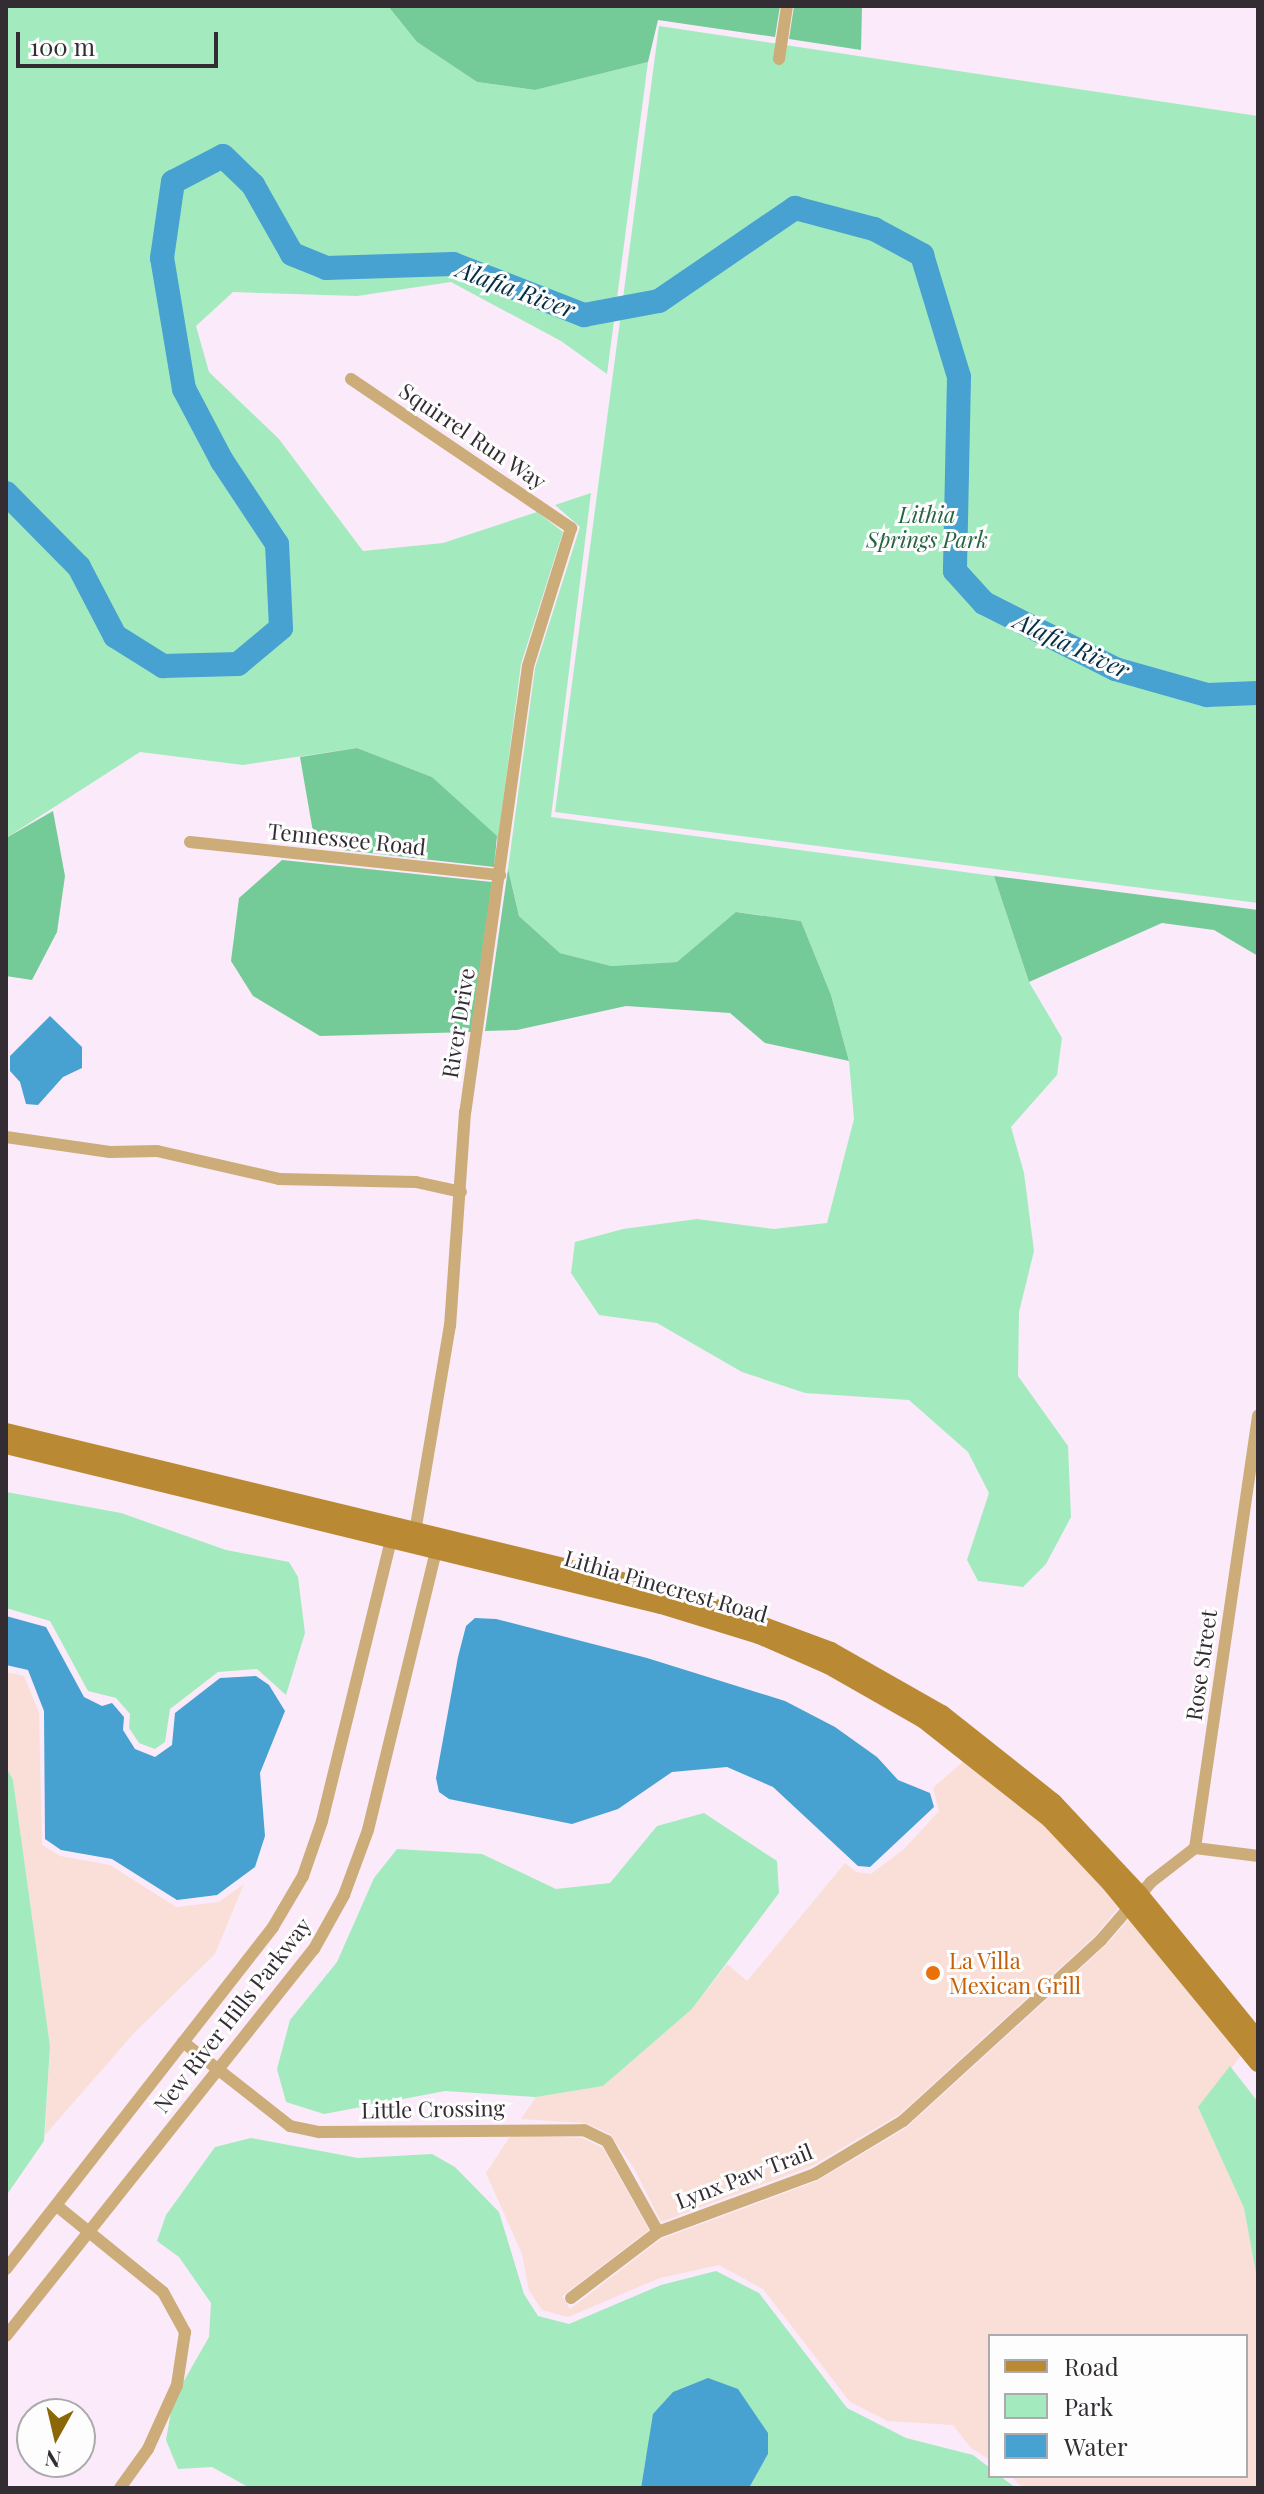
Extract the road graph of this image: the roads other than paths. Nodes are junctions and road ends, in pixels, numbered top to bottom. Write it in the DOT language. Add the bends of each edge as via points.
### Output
graph roads {
  1 [pos="787,6"];
  2 [pos="779,59"];
  3 [pos="351,379"];
  4 [pos="571,528"];
  5 [pos="190,842"];
  6 [pos="500,875"];
  7 [pos="6,1137"];
  8 [pos="461,1192"];
  9 [pos="1258,1416"];
  10 [pos="6,1432"];
  11 [pos="6,1445"];
  12 [pos="415,1531"];
  13 [pos="393,1533"];
  14 [pos="438,1544"];
  15 [pos="1195,1848"];
  16 [pos="1258,1856"];
  17 [pos="1134,1900"];
  18 [pos="1258,2040"];
  19 [pos="183,2042"];
  20 [pos="1258,2063"];
  21 [pos="216,2070"];
  22 [pos="57,2206"];
  23 [pos="86,2231"];
  24 [pos="658,2232"];
  25 [pos="6,2269"];
  26 [pos="571,2298"];
  27 [pos="6,2336"];
  28 [pos="120,2488"];
  1 -- 2 [label="street"];
  3 -- 4 [label="street, Squirrel Run Way"];
  4 -- 6 [label="street, River Drive" via="528,666"];
  5 -- 6 [label="street, Tennessee Road"];
  6 -- 8 [label="street, River Drive" via="465,1112"];
  7 -- 8 [label="street" via="107,1152 157,1151 279,1179 404,1181"];
  8 -- 12 [label="street, River Drive" via="450,1325"];
  9 -- 15 [label="street, Rose Street"];
  10 -- 13 [label="main road, Lithia Pinecrest Road"];
  11 -- 13 [label="main road, Lithia Pinecrest Road"];
  12 -- 13 [label="main road, Lithia Pinecrest Road"];
  12 -- 14 [label="main road, Lithia Pinecrest Road"];
  13 -- 14 [label="main road, Lithia Pinecrest Road"];
  13 -- 19 [label="street, New River Hills Parkway" via="322,1821 303,1876 273,1927"];
  14 -- 17 [label="main road, Lithia Pinecrest Road" via="707,1602 837,1654 910,1694 992,1750 1053,1802"];
  14 -- 21 [label="street, New River Hills Parkway" via="368,1830 344,1895 314,1949"];
  15 -- 16 [label="street"];
  15 -- 17 [label="street"];
  17 -- 18 [label="main road, Lithia Pinecrest Road"];
  17 -- 20 [label="main road, Lithia Pinecrest Road"];
  17 -- 24 [label="street, Lynx Paw Trail" via="1101,1940 903,2121 815,2174"];
  19 -- 21 [label="street, Little Crossing"];
  19 -- 22 [label="street, New River Hills Parkway"];
  21 -- 23 [label="street, New River Hills Parkway"];
  21 -- 24 [label="street, Little Crossing" via="290,2126 319,2132 584,2130 607,2141"];
  22 -- 23 [label="street"];
  22 -- 25 [label="street, New River Hills Parkway"];
  23 -- 27 [label="street, New River Hills Parkway"];
  23 -- 28 [label="street" via="163,2292 185,2332 177,2385 148,2449"];
  24 -- 26 [label="street, Lynx Paw Trail"];
}
